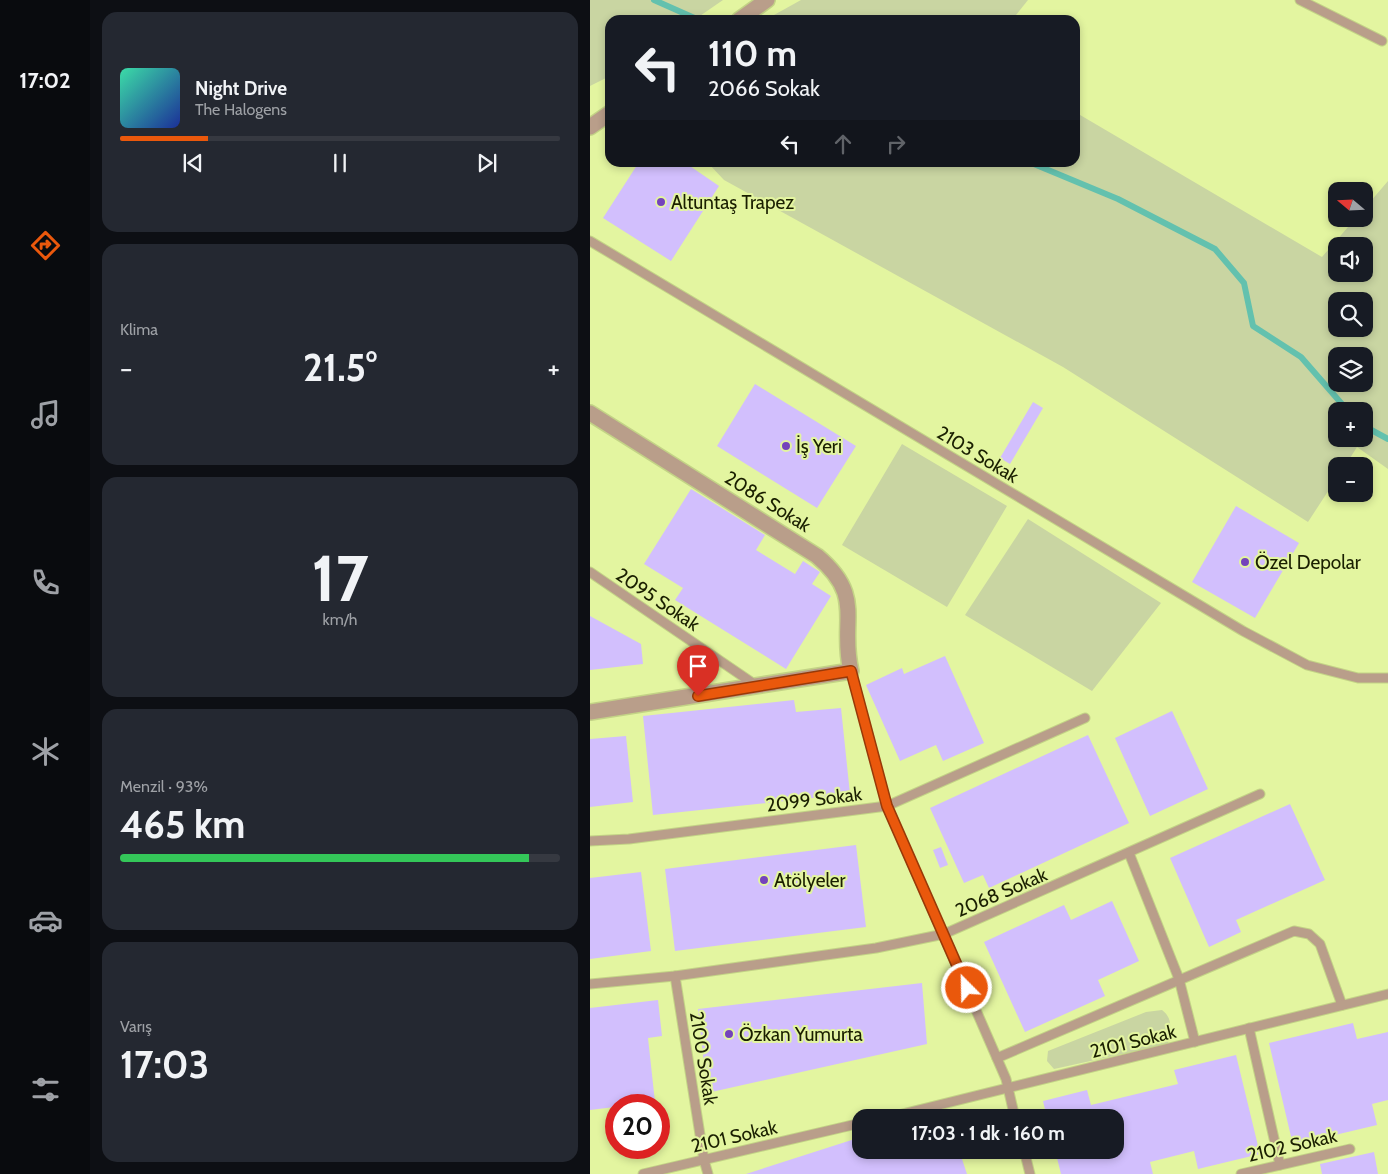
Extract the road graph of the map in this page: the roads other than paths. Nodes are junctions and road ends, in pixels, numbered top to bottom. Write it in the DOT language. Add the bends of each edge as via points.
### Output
graph roads {
  1 [pos="767,0"];
  2 [pos="1300,0"];
  3 [pos="746,15"];
  4 [pos="1382,41"];
  5 [pos="605,116"];
  6 [pos="590,127"];
  7 [pos="590,241"];
  8 [pos="590,413"];
  9 [pos="590,572"];
  10 [pos="851,671"];
  11 [pos="1388,678"];
  12 [pos="758,687"];
  13 [pos="590,712"];
  14 [pos="1085,718"];
  15 [pos="1260,794"];
  16 [pos="887,806"];
  17 [pos="590,841"];
  18 [pos="1129,853"];
  19 [pos="944,934"];
  20 [pos="675,976"];
  21 [pos="1179,979"];
  22 [pos="590,984"];
  23 [pos="1388,994"];
  24 [pos="1342,1005"];
  25 [pos="1250,1028"];
  26 [pos="1195,1042"];
  27 [pos="997,1058"];
  28 [pos="1008,1089"];
  29 [pos="924,1109"];
  30 [pos="1013,1109"];
  31 [pos="852,1125"];
  32 [pos="1350,1148"];
  33 [pos="1026,1159"];
  34 [pos="704,1160"];
  35 [pos="1280,1165"];
  36 [pos="643,1174"];
  37 [pos="708,1174"];
  38 [pos="1030,1174"];
  39 [pos="1241,1174"];
  1 -- 3 [label="street"];
  2 -- 4 [label="lane"];
  5 -- 6 [label="street"];
  7 -- 11 [label="lane, 2103 Sokak" via="1232,625 1307,665 1358,678"];
  8 -- 10 [label="street, 2086 Sokak" via="830,566 847,599"];
  9 -- 12 [label="lane, 2095 Sokak"];
  10 -- 12 [label="street"];
  10 -- 16 [label="lane"];
  12 -- 13 [label="street"];
  14 -- 16 [label="lane, 2099 Sokak"];
  15 -- 18 [label="lane, 2068 Sokak"];
  16 -- 17 [label="lane, 2099 Sokak"];
  16 -- 19 [label="lane"];
  18 -- 19 [label="lane, 2068 Sokak"];
  18 -- 21 [label="lane"];
  19 -- 20 [label="lane, 2068 Sokak" via="876,948"];
  19 -- 27 [label="lane"];
  20 -- 22 [label="lane, 2068 Sokak"];
  20 -- 34 [label="lane, 2100 Sokak"];
  21 -- 24 [label="lane" via="1286,933 1302,932 1320,944"];
  21 -- 26 [label="lane"];
  21 -- 27 [label="lane"];
  23 -- 24 [label="lane, 2101 Sokak"];
  24 -- 25 [label="lane, 2101 Sokak"];
  25 -- 26 [label="lane, 2101 Sokak"];
  25 -- 35 [label="lane"];
  26 -- 28 [label="lane, 2101 Sokak"];
  27 -- 28 [label="lane"];
  28 -- 29 [label="lane, 2101 Sokak"];
  28 -- 30 [label="lane"];
  31 -- 34 [label="lane, 2101 Sokak"];
  32 -- 35 [label="lane, 2102 Sokak"];
  33 -- 38 [label="lane"];
  34 -- 36 [label="lane, 2101 Sokak"];
  34 -- 37 [label="lane, 2100 Sokak"];
  35 -- 39 [label="lane, 2102 Sokak"];
}
